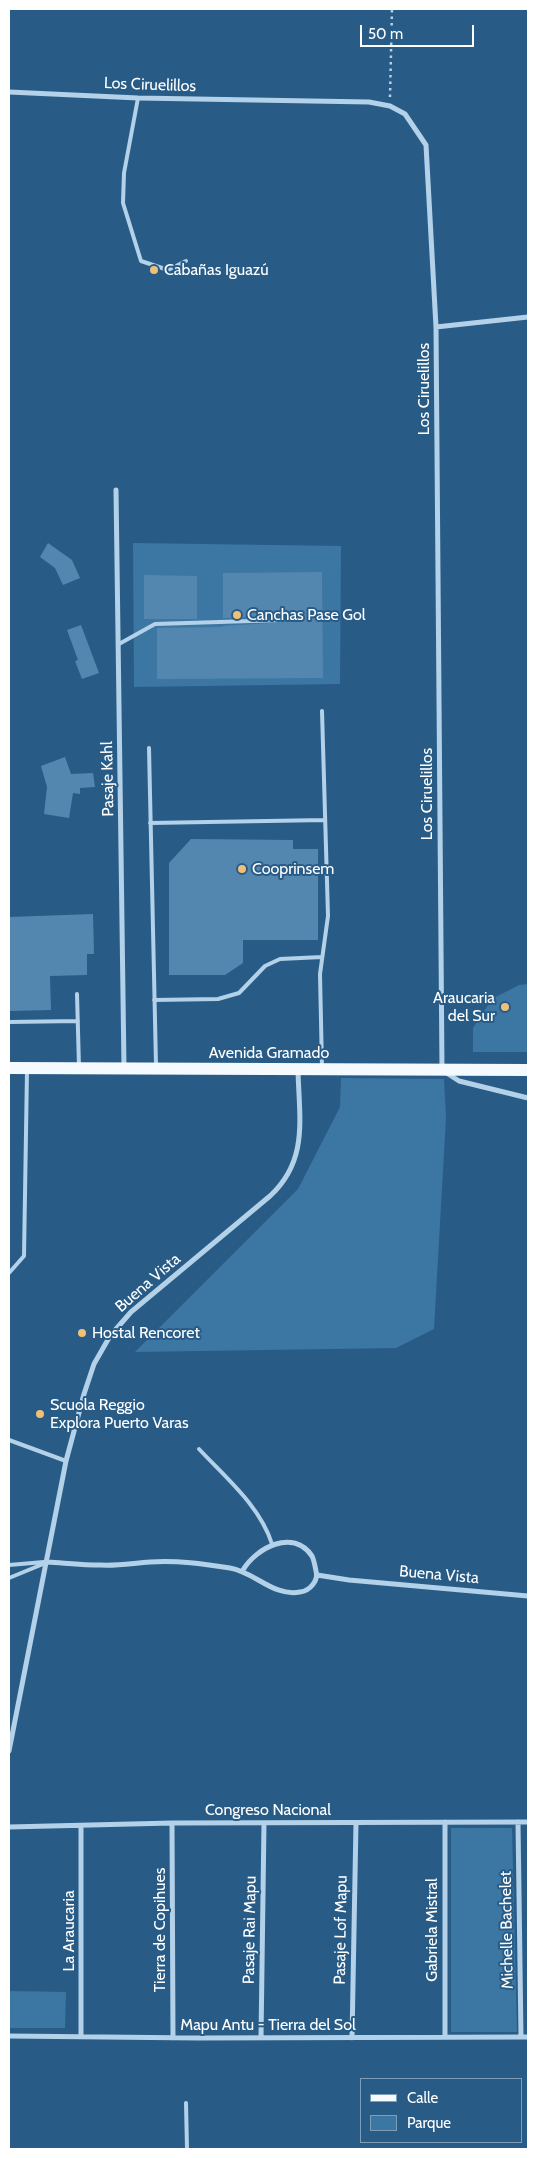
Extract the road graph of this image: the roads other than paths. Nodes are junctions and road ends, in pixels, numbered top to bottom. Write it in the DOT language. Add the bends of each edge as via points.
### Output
graph roads {
  1 [pos="9,92"];
  2 [pos="138,98"];
  3 [pos="186,261"];
  4 [pos="528,317"];
  5 [pos="436,327"];
  6 [pos="116,490"];
  7 [pos="284,620"];
  8 [pos="119,644"];
  9 [pos="322,711"];
  10 [pos="149,748"];
  11 [pos="325,820"];
  12 [pos="150,823"];
  13 [pos="322,957"];
  14 [pos="78,994"];
  15 [pos="154,1000"];
  16 [pos="78,1021"];
  17 [pos="9,1022"];
  18 [pos="9,1068"];
  19 [pos="28,1068"];
  20 [pos="79,1068"];
  21 [pos="124,1068"];
  22 [pos="156,1069"];
  23 [pos="298,1069"];
  24 [pos="322,1069"];
  25 [pos="442,1070"];
  26 [pos="528,1070"];
  27 [pos="528,1098"];
  28 [pos="9,1272"];
  29 [pos="9,1440"];
  30 [pos="199,1449"];
  31 [pos="66,1461"];
  32 [pos="272,1544"];
  33 [pos="48,1562"];
  34 [pos="9,1565"];
  35 [pos="243,1570"];
  36 [pos="318,1575"];
  37 [pos="9,1578"];
  38 [pos="528,1596"];
  39 [pos="9,1751"];
  40 [pos="356,1822"];
  41 [pos="444,1822"];
  42 [pos="518,1822"];
  43 [pos="528,1822"];
  44 [pos="172,1823"];
  45 [pos="264,1823"];
  46 [pos="81,1826"];
  47 [pos="9,1827"];
  48 [pos="9,2036"];
  49 [pos="81,2037"];
  50 [pos="445,2037"];
  51 [pos="521,2037"];
  52 [pos="528,2037"];
  53 [pos="173,2038"];
  54 [pos="261,2038"];
  55 [pos="352,2038"];
  56 [pos="186,2103"];
  57 [pos="186,2149"];
  1 -- 2 [label="street, Los Ciruelillos"];
  2 -- 3 [label="lane" via="124,173 123,203 141,261 168,270"];
  2 -- 5 [label="street, Los Ciruelillos" via="369,102 390,106 405,114 426,145"];
  4 -- 5 [label="street"];
  5 -- 25 [label="street, Los Ciruelillos"];
  6 -- 8 [label="street, Pasaje Kahl"];
  7 -- 8 [label="lane" via="155,624"];
  8 -- 21 [label="street, Pasaje Kahl"];
  9 -- 11 [label="lane"];
  10 -- 12 [label="lane"];
  11 -- 12 [label="lane"];
  11 -- 13 [label="lane" via="328,916"];
  12 -- 15 [label="lane"];
  13 -- 15 [label="lane" via="280,959 266,966 239,993 218,1000"];
  13 -- 24 [label="lane"];
  14 -- 16 [label="lane"];
  15 -- 22 [label="lane"];
  16 -- 17 [label="lane"];
  16 -- 20 [label="lane"];
  18 -- 19 [label="main road, Avenida Gramado"];
  19 -- 20 [label="main road, Avenida Gramado"];
  19 -- 28 [label="lane" via="24,1256"];
  20 -- 21 [label="main road, Avenida Gramado"];
  21 -- 22 [label="main road, Avenida Gramado"];
  22 -- 23 [label="main road, Avenida Gramado"];
  23 -- 24 [label="main road, Avenida Gramado"];
  23 -- 31 [label="street, Buena Vista" via="299,1143 297,1156 286,1178 270,1196 131,1312 110,1336 88,1378"];
  24 -- 25 [label="main road, Avenida Gramado"];
  25 -- 26 [label="main road, Avenida Gramado"];
  25 -- 27 [label="street" via="459,1082"];
  29 -- 31 [label="lane"];
  30 -- 32 [label="lane" via="247,1500 266,1526"];
  31 -- 33 [label="street, Buena Vista"];
  32 -- 35 [label="street" via="248,1561"];
  32 -- 36 [label="street" via="285,1542 300,1546 312,1556"];
  33 -- 34 [label="lane"];
  33 -- 35 [label="street" via="102,1566 181,1561"];
  33 -- 37 [label="lane"];
  33 -- 39 [label="street, Buena Vista"];
  35 -- 36 [label="street" via="284,1593 302,1592 313,1586"];
  36 -- 38 [label="street, Buena Vista"];
  40 -- 41 [label="street, Congreso Nacional"];
  40 -- 45 [label="street, Congreso Nacional"];
  40 -- 55 [label="street, Pasaje Lof Mapu"];
  41 -- 42 [label="street, Congreso Nacional"];
  41 -- 50 [label="street, Gabriela Mistral"];
  42 -- 43 [label="street, Congreso Nacional"];
  42 -- 51 [label="street, Michelle Bachelet"];
  44 -- 45 [label="street, Congreso Nacional"];
  44 -- 46 [label="street, Congreso Nacional"];
  44 -- 53 [label="street, Tierra de Copihues"];
  45 -- 54 [label="street, Pasaje Rai Mapu"];
  46 -- 47 [label="street, Congreso Nacional"];
  46 -- 49 [label="street, La Araucaria"];
  48 -- 49 [label="street, Mapu Antu - Tierra del Sol"];
  49 -- 53 [label="street, Mapu Antu - Tierra del Sol"];
  50 -- 51 [label="street, Mapu Antu - Tierra del Sol"];
  50 -- 55 [label="street, Mapu Antu - Tierra del Sol"];
  51 -- 52 [label="street, Mapu Antu - Tierra del Sol"];
  53 -- 54 [label="street, Mapu Antu - Tierra del Sol"];
  54 -- 55 [label="street, Mapu Antu - Tierra del Sol"];
  56 -- 57 [label="lane"];
}
